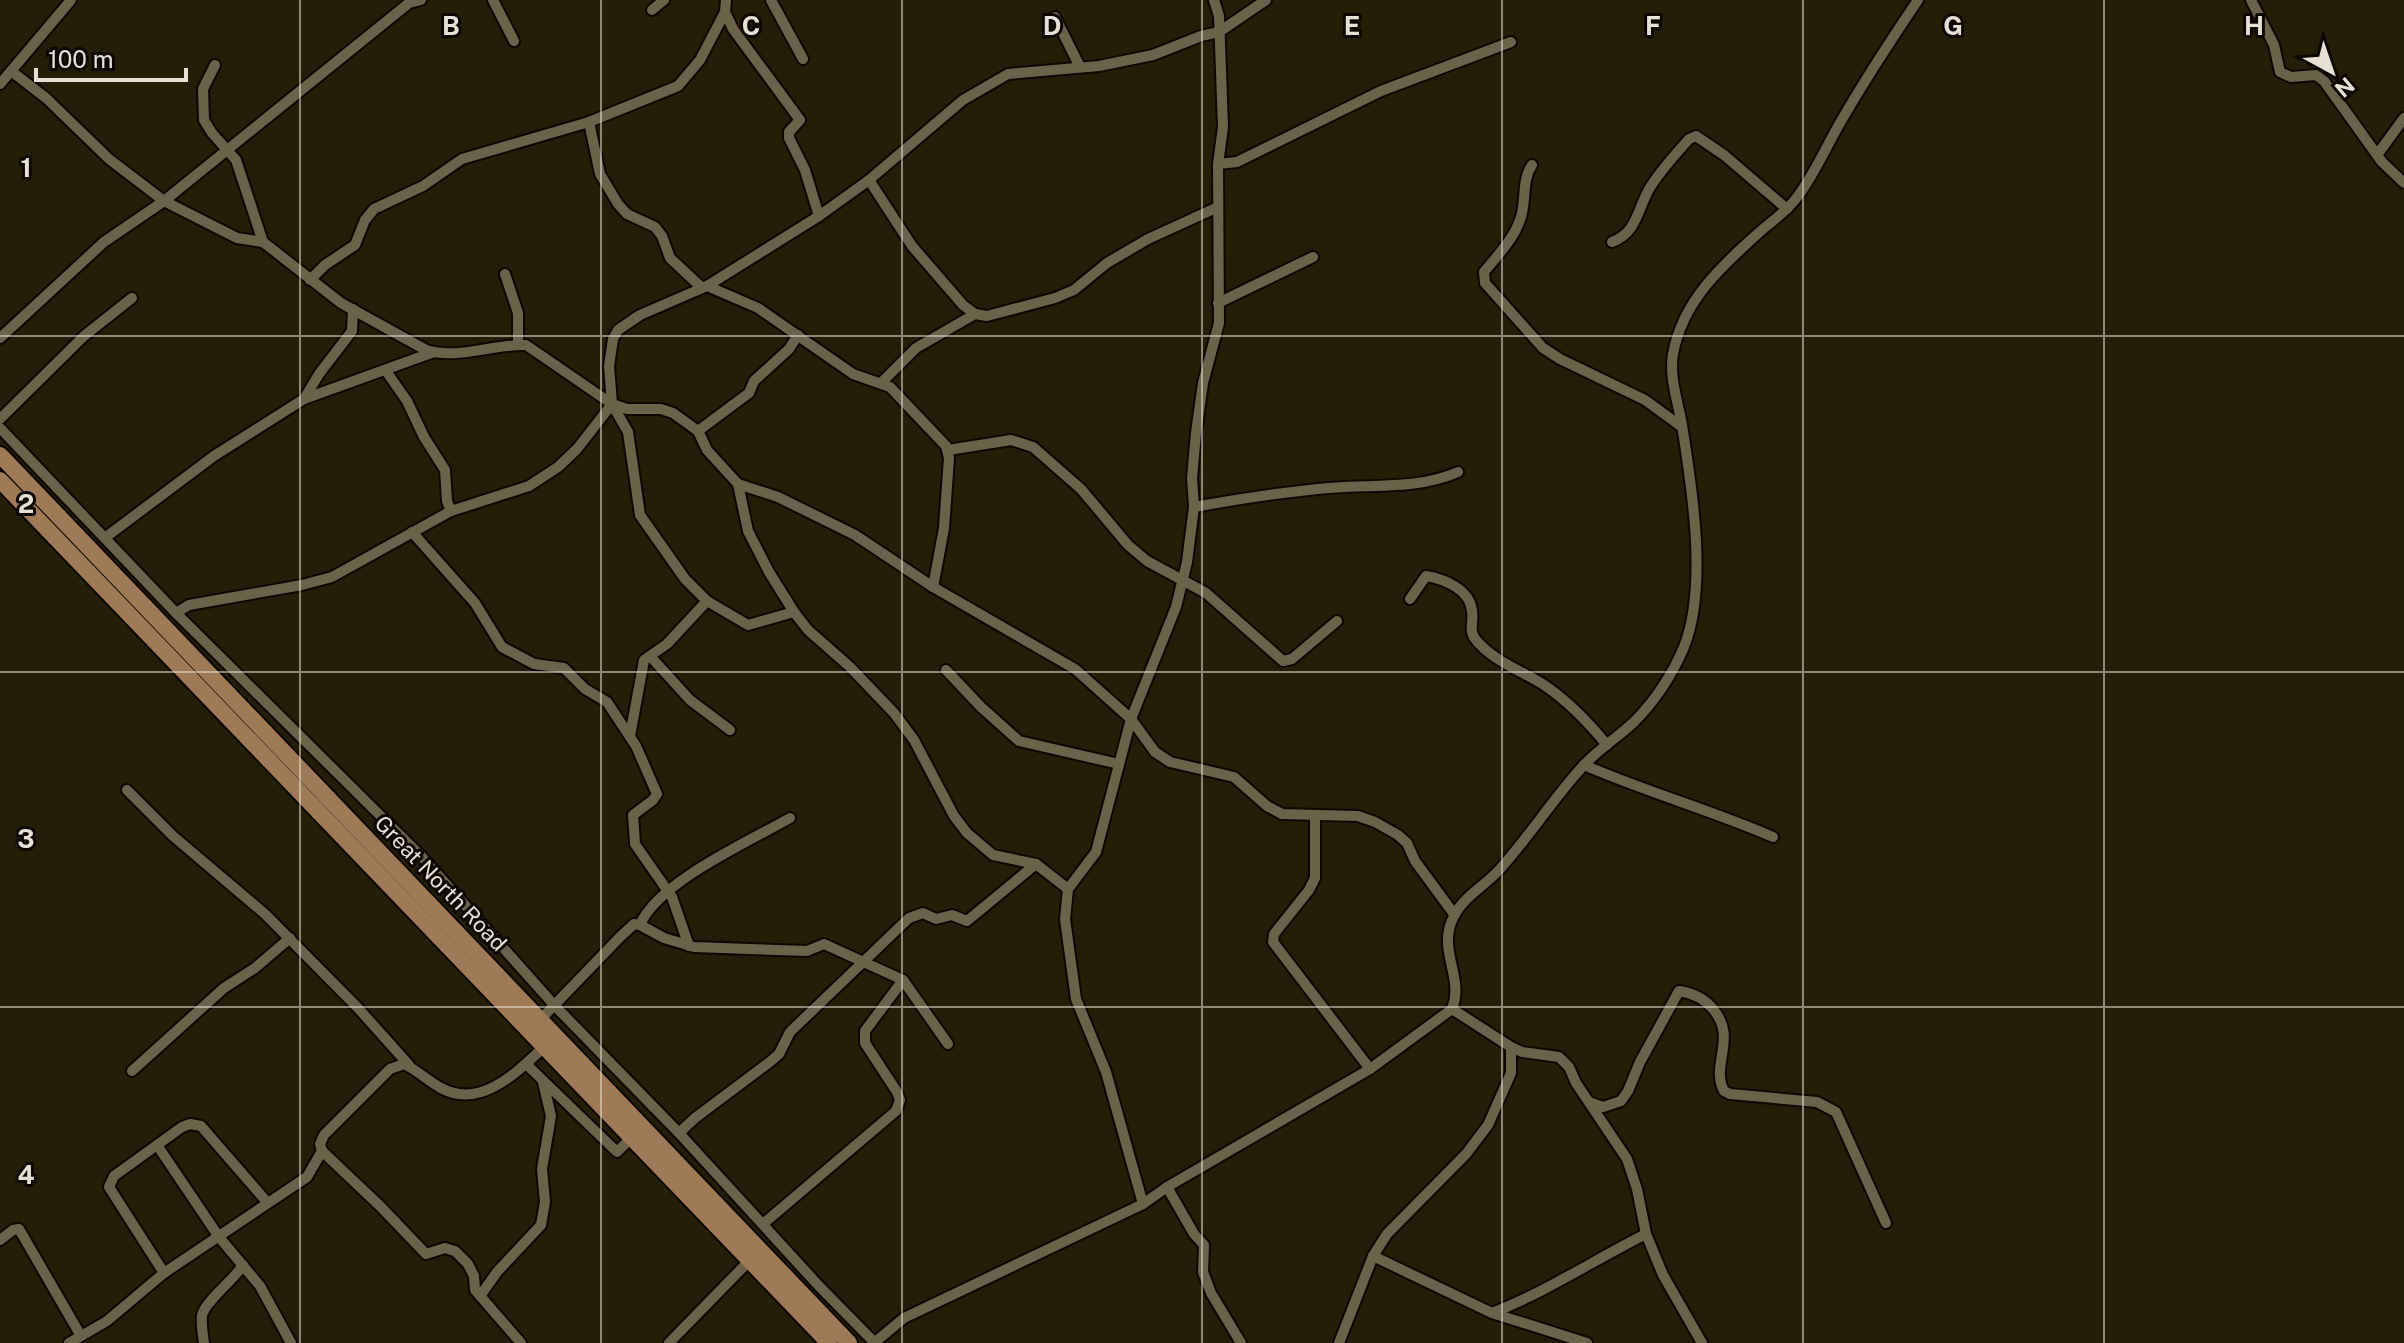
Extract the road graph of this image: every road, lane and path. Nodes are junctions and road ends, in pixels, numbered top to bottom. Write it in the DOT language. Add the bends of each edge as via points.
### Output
graph roads {
  1 [pos="71,0"];
  2 [pos="421,0"];
  3 [pos="493,0"];
  4 [pos="664,0"];
  5 [pos="726,0"];
  6 [pos="771,0"];
  7 [pos="1214,0"];
  8 [pos="1266,0"];
  9 [pos="1918,0"];
  10 [pos="2251,0"];
  11 [pos="408,2"];
  12 [pos="652,10"];
  13 [pos="725,12"];
  14 [pos="1055,17"];
  15 [pos="1219,32"];
  16 [pos="514,41"];
  17 [pos="1511,42"];
  18 [pos="803,59"];
  19 [pos="215,65"];
  20 [pos="1080,67"];
  21 [pos="11,71"];
  22 [pos="0,84"];
  23 [pos="2404,118"];
  24 [pos="589,122"];
  25 [pos="227,149"];
  26 [pos="2377,155"];
  27 [pos="1218,164"];
  28 [pos="1532,165"];
  29 [pos="869,180"];
  30 [pos="2404,183"];
  31 [pos="164,201"];
  32 [pos="1218,207"];
  33 [pos="1787,209"];
  34 [pos="819,216"];
  35 [pos="263,242"];
  36 [pos="1612,242"];
  37 [pos="1313,257"];
  38 [pos="505,274"];
  39 [pos="310,280"];
  40 [pos="705,287"];
  41 [pos="132,298"];
  42 [pos="1218,303"];
  43 [pos="353,309"];
  44 [pos="975,314"];
  45 [pos="798,335"];
  46 [pos="0,338"];
  47 [pos="518,344"];
  48 [pos="434,352"];
  49 [pos="386,371"];
  50 [pos="881,383"];
  51 [pos="304,399"];
  52 [pos="612,404"];
  53 [pos="0,419"];
  54 [pos="1682,427"];
  55 [pos="0,428"];
  56 [pos="698,431"];
  57 [pos="948,450"];
  58 [pos="0,455"];
  59 [pos="1458,472"];
  60 [pos="0,480"];
  61 [pos="738,484"];
  62 [pos="1194,507"];
  63 [pos="451,511"];
  64 [pos="412,532"];
  65 [pos="106,537"];
  66 [pos="1184,579"];
  67 [pos="933,587"];
  68 [pos="1410,599"];
  69 [pos="707,601"];
  70 [pos="794,612"];
  71 [pos="176,613"];
  72 [pos="1337,621"];
  73 [pos="650,656"];
  74 [pos="946,670"];
  75 [pos="1131,719"];
  76 [pos="730,730"];
  77 [pos="630,736"];
  78 [pos="1607,745"];
  79 [pos="1119,764"];
  80 [pos="1584,765"];
  81 [pos="127,790"];
  82 [pos="1315,816"];
  83 [pos="790,818"];
  84 [pos="1773,837"];
  85 [pos="1036,864"];
  86 [pos="1068,889"];
  87 [pos="668,891"];
  88 [pos="1454,914"];
  89 [pos="640,925"];
  90 [pos="290,938"];
  91 [pos="689,946"];
  92 [pos="864,961"];
  93 [pos="903,980"];
  94 [pos="555,1006"];
  95 [pos="1452,1009"];
  96 [pos="540,1020"];
  97 [pos="948,1044"];
  98 [pos="545,1046"];
  99 [pos="1511,1047"];
  100 [pos="526,1064"];
  101 [pos="410,1067"];
  102 [pos="1370,1069"];
  103 [pos="132,1071"];
  104 [pos="543,1082"];
  105 [pos="1589,1102"];
  106 [pos="679,1133"];
  107 [pos="633,1136"];
  108 [pos="157,1145"];
  109 [pos="322,1151"];
  110 [pos="1167,1187"];
  111 [pos="267,1202"];
  112 [pos="1143,1204"];
  113 [pos="1886,1223"];
  114 [pos="763,1224"];
  115 [pos="1646,1234"];
  116 [pos="219,1237"];
  117 [pos="0,1240"];
  118 [pos="1373,1256"];
  119 [pos="750,1260"];
  120 [pos="243,1265"];
  121 [pos="164,1273"];
  122 [pos="480,1296"];
  123 [pos="1492,1313"];
  124 [pos="81,1336"];
  125 [pos="69,1343"];
  126 [pos="204,1343"];
  127 [pos="291,1343"];
  128 [pos="521,1343"];
  129 [pos="669,1343"];
  130 [pos="829,1343"];
  131 [pos="849,1343"];
  132 [pos="875,1343"];
  133 [pos="1241,1343"];
  134 [pos="1339,1343"];
  135 [pos="1587,1343"];
  136 [pos="1702,1343"];
  1 -- 21 [label="street"];
  2 -- 11 [label="street"];
  3 -- 16 [label="street"];
  4 -- 12 [label="street"];
  5 -- 13 [label="street"];
  6 -- 18 [label="street"];
  7 -- 15 [label="street"];
  8 -- 15 [label="street"];
  9 -- 33 [label="street"];
  10 -- 26 [label="street" via="2274,45 2280,72 2291,77 2316,75 2324,81"];
  11 -- 25 [label="street"];
  13 -- 24 [label="street" via="700,60 678,86"];
  13 -- 34 [label="street" via="800,120 789,138"];
  14 -- 20 [label="street"];
  15 -- 20 [label="street" via="1153,55"];
  15 -- 27 [label="street" via="1223,127"];
  17 -- 27 [label="street" via="1381,91 1237,162"];
  19 -- 25 [label="street" via="203,89 204,120"];
  20 -- 29 [label="street" via="1002,76 956,105"];
  21 -- 22 [label="street"];
  21 -- 31 [label="street"];
  23 -- 26 [label="street"];
  24 -- 39 [label="street" via="453,164 423,186 374,209 355,245"];
  24 -- 40 [label="street" via="600,174 618,204 655,227 670,258"];
  25 -- 31 [label="street"];
  25 -- 35 [label="street" via="240,168"];
  26 -- 30 [label="street"];
  27 -- 32 [label="street"];
  28 -- 54 [label="street" via="1521,218 1484,272 1485,283 1543,348 1645,400"];
  29 -- 34 [label="street"];
  29 -- 44 [label="street" via="912,246"];
  31 -- 35 [label="street" via="237,238"];
  31 -- 46 [label="street" via="104,242"];
  32 -- 42 [label="street"];
  32 -- 44 [label="street" via="1138,245 1074,290 995,315"];
  33 -- 36 [label="street" via="1696,136 1649,190 1630,231"];
  33 -- 54 [label="street" via="1721,267 1697,295 1680,328 1672,366"];
  34 -- 40 [label="street"];
  35 -- 39 [label="street"];
  37 -- 42 [label="street"];
  38 -- 47 [label="street" via="518,313"];
  39 -- 43 [label="street"];
  40 -- 45 [label="street" via="758,308"];
  40 -- 52 [label="street" via="618,330 609,366"];
  41 -- 53 [label="street" via="72,346"];
  42 -- 62 [label="street" via="1219,323 1196,433"];
  43 -- 48 [label="street"];
  43 -- 51 [label="street" via="352,331"];
  44 -- 50 [label="street" via="916,348"];
  45 -- 50 [label="street" via="853,374"];
  45 -- 56 [label="street" via="749,393"];
  47 -- 48 [label="street"];
  47 -- 52 [label="street" via="532,347"];
  48 -- 49 [label="street"];
  49 -- 51 [label="street"];
  49 -- 63 [label="street" via="445,470"];
  50 -- 57 [label="street" via="895,390"];
  51 -- 65 [label="street" via="214,456"];
  52 -- 56 [label="street" via="661,409"];
  52 -- 63 [label="street" via="577,449 544,478"];
  52 -- 69 [label="street" via="628,432 640,515"];
  54 -- 78 [label="street" via="1697,566 1693,613 1671,674 1634,722"];
  55 -- 65 [label="street"];
  56 -- 61 [label="street" via="707,450"];
  57 -- 66 [label="street" via="1023,442 1073,481 1128,545"];
  57 -- 67 [label="street" via="944,528"];
  58 -- 96 [label="main road, Great North Road"];
  59 -- 62 [label="street" via="1413,484 1327,488"];
  60 -- 98 [label="main road, Great North Road"];
  61 -- 67 [label="street" via="847,530"];
  61 -- 70 [label="street" via="748,531"];
  62 -- 66 [label="street"];
  63 -- 64 [label="street"];
  64 -- 71 [label="street" via="332,577 189,605"];
  64 -- 77 [label="street" via="475,603 502,647 534,664 564,668 607,702"];
  65 -- 71 [label="street"];
  66 -- 72 [label="street" via="1283,661"];
  66 -- 75 [label="street"];
  67 -- 75 [label="street" via="1075,669"];
  68 -- 78 [label="street" via="1426,576 1455,586 1472,607 1474,639 1557,694"];
  69 -- 70 [label="street" via="748,625"];
  69 -- 73 [label="street"];
  70 -- 85 [label="street" via="894,713 967,833 993,855"];
  71 -- 94 [label="street" via="422,857"];
  73 -- 76 [label="street" via="690,700"];
  73 -- 77 [label="street" via="642,666"];
  74 -- 79 [label="street" via="1019,741"];
  75 -- 79 [label="street"];
  75 -- 82 [label="street" via="1155,752 1170,762 1234,777 1282,814"];
  77 -- 87 [label="street" via="657,794 633,815 632,835"];
  78 -- 80 [label="street"];
  79 -- 86 [label="street" via="1096,852"];
  80 -- 84 [label="street"];
  80 -- 88 [label="street" via="1517,850"];
  81 -- 90 [label="street"];
  82 -- 88 [label="street" via="1358,816 1398,835"];
  82 -- 102 [label="street" via="1315,878 1273,942"];
  83 -- 87 [label="street" via="689,873"];
  85 -- 86 [label="street"];
  85 -- 92 [label="street" via="970,919 936,919 923,913 909,918"];
  86 -- 112 [label="street" via="1065,919 1076,999 1106,1072"];
  87 -- 89 [label="street"];
  87 -- 91 [label="street"];
  88 -- 95 [label="street" via="1447,954 1456,986"];
  89 -- 91 [label="street"];
  89 -- 94 [label="street" via="620,937"];
  90 -- 101 [label="street"];
  90 -- 103 [label="street" via="224,988"];
  91 -- 92 [label="street" via="807,951 824,944"];
  92 -- 93 [label="street"];
  92 -- 106 [label="street" via="790,1032 779,1054"];
  93 -- 97 [label="street"];
  93 -- 114 [label="street" via="865,1031 865,1043 897,1092 896,1111"];
  94 -- 96 [label="street"];
  94 -- 106 [label="street"];
  95 -- 99 [label="street"];
  95 -- 102 [label="street"];
  96 -- 131 [label="main road, Great North Road"];
  98 -- 100 [label="street"];
  98 -- 107 [label="main road, Great North Road"];
  99 -- 105 [label="street" via="1559,1057"];
  99 -- 118 [label="street" via="1511,1073 1479,1140 1393,1225"];
  100 -- 101 [label="street" via="503,1083 469,1094 439,1088"];
  100 -- 104 [label="street"];
  101 -- 109 [label="street" via="390,1069 324,1135"];
  102 -- 110 [label="street"];
  104 -- 107 [label="street" via="617,1152"];
  104 -- 122 [label="street" via="551,1116 542,1169 541,1225"];
  105 -- 113 [label="street" via="1603,1107 1621,1101 1679,991 1689,993 1711,1007 1722,1024 1724,1091 1817,1102 1836,1112"];
  105 -- 115 [label="street" via="1627,1159"];
  106 -- 114 [label="street"];
  107 -- 119 [label="main road, Great North Road"];
  108 -- 111 [label="street" via="182,1127 201,1126"];
  108 -- 116 [label="street"];
  108 -- 121 [label="street" via="114,1176 109,1187"];
  109 -- 111 [label="street" via="307,1177"];
  109 -- 122 [label="street" via="426,1254 445,1248 455,1251 468,1264"];
  110 -- 112 [label="street"];
  110 -- 133 [label="street" via="1204,1245 1203,1272"];
  111 -- 116 [label="street"];
  112 -- 132 [label="street" via="904,1318"];
  114 -- 132 [label="street"];
  115 -- 123 [label="street" via="1550,1288"];
  115 -- 136 [label="street"];
  116 -- 120 [label="street"];
  116 -- 121 [label="street"];
  117 -- 124 [label="street" via="19,1229"];
  118 -- 123 [label="street"];
  118 -- 134 [label="street"];
  119 -- 129 [label="street"];
  119 -- 130 [label="main road, Great North Road"];
  120 -- 126 [label="street" via="203,1310"];
  120 -- 127 [label="street"];
  121 -- 124 [label="street"];
  122 -- 128 [label="street"];
  123 -- 135 [label="street"];
  124 -- 125 [label="street"];
}
